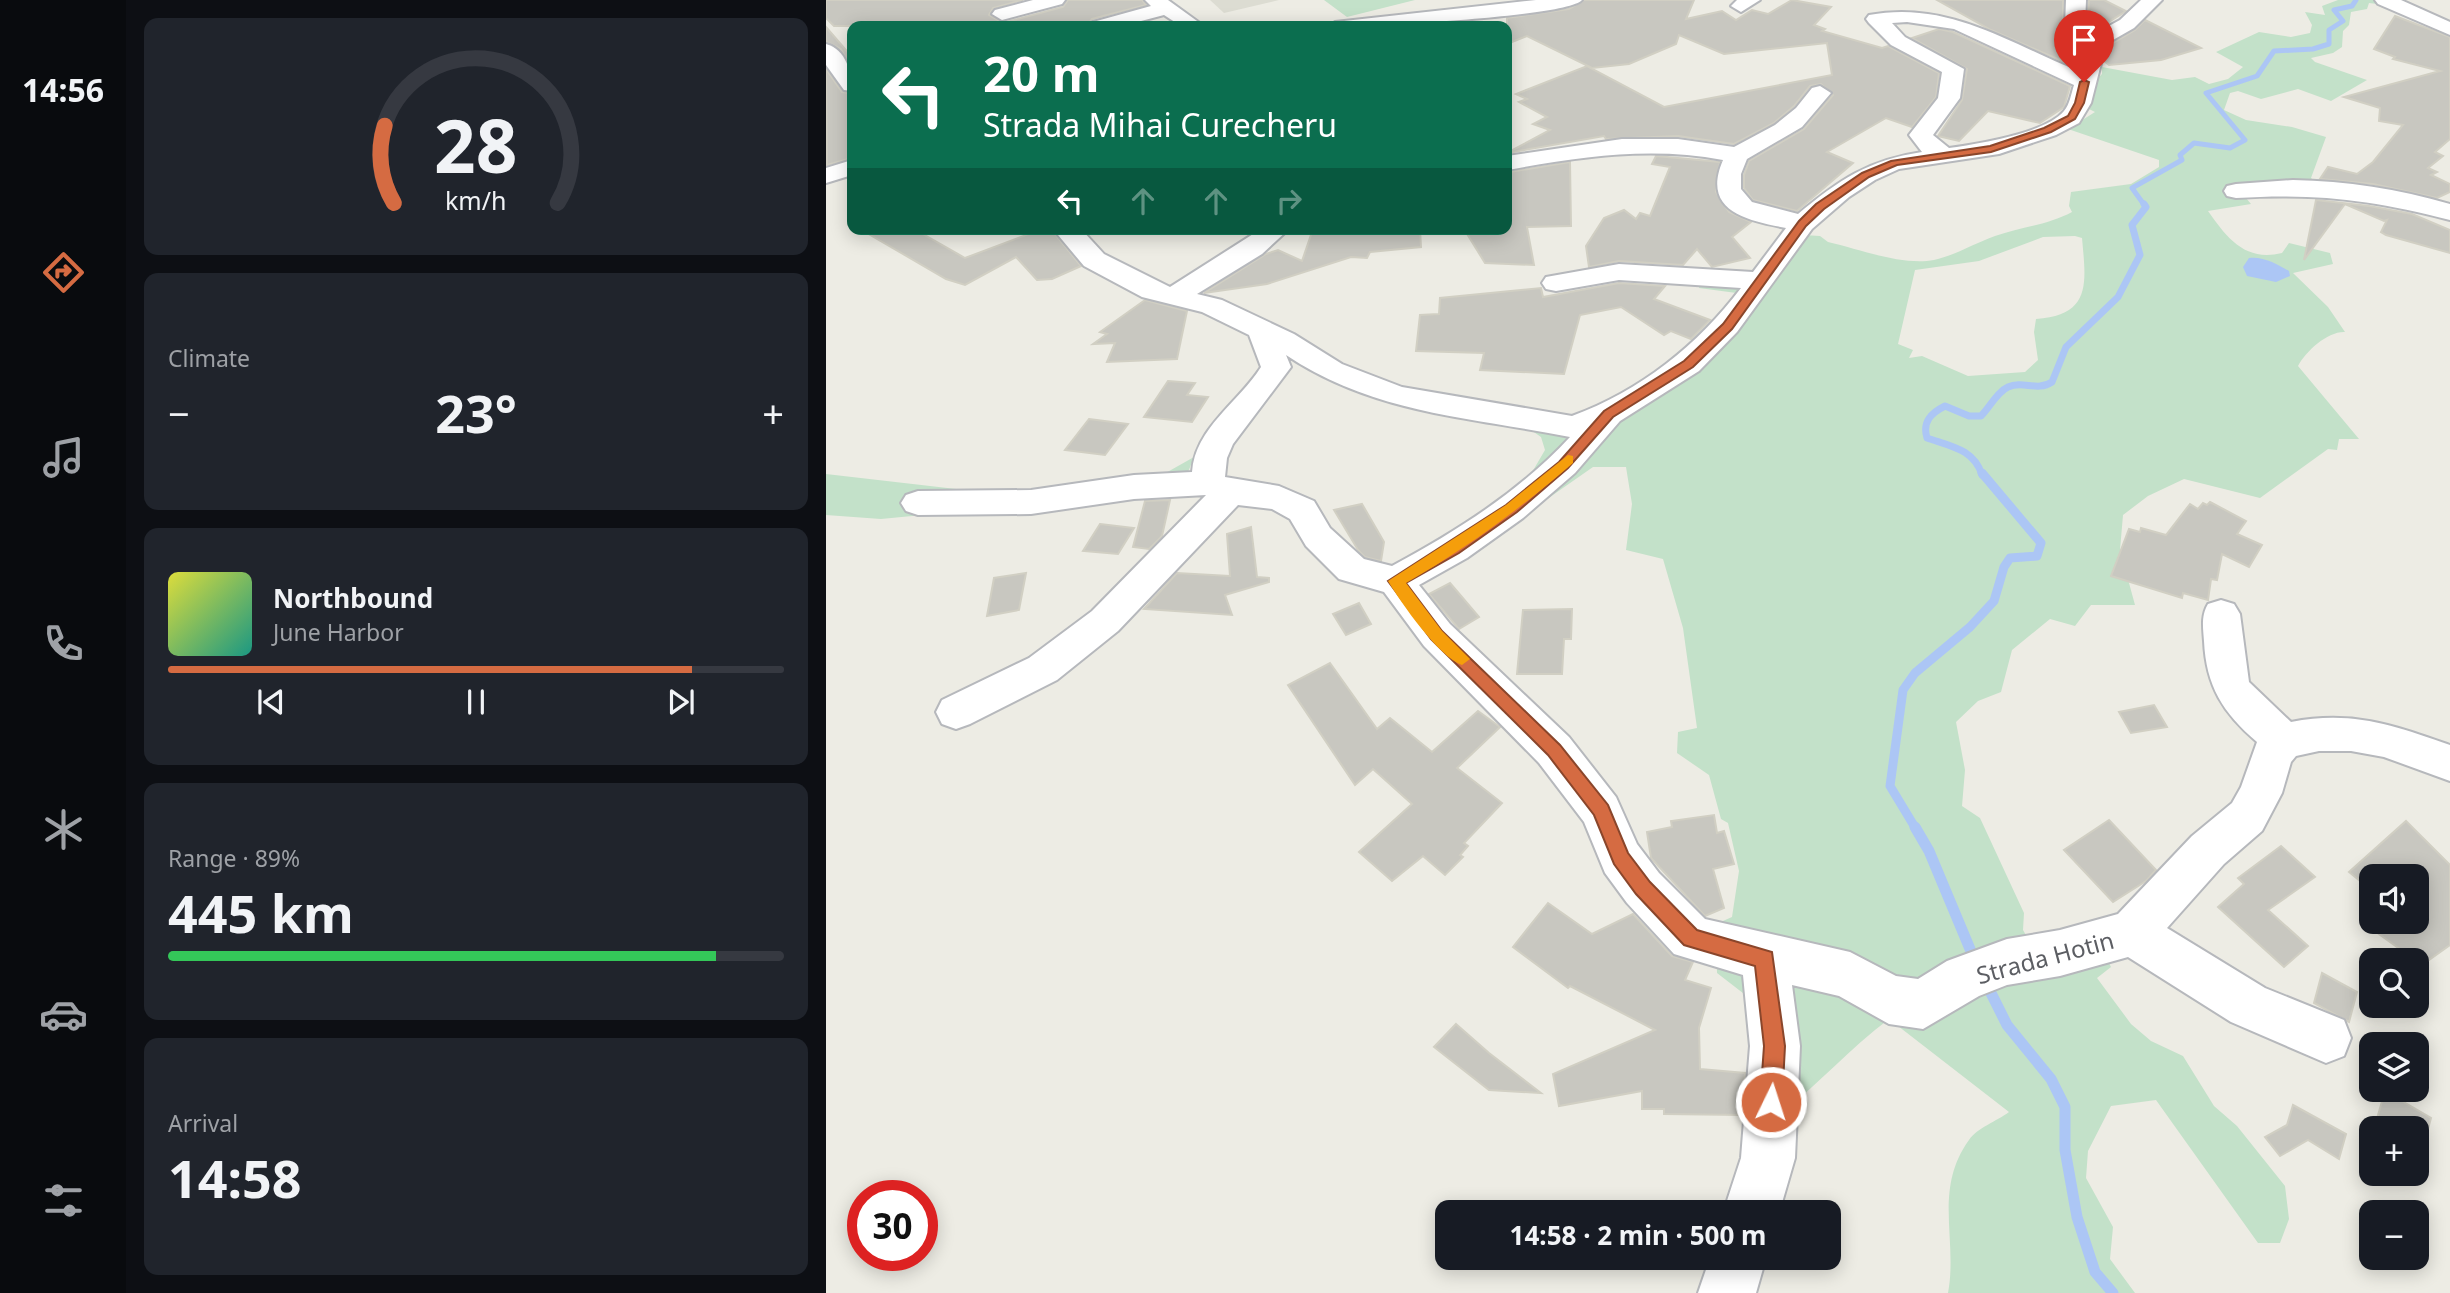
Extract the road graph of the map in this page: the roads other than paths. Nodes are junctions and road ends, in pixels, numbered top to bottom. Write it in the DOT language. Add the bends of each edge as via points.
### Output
graph roads {
  1 [pos="1055,0"];
  2 [pos="1572,0"];
  3 [pos="2076,0"];
  4 [pos="2152,0"];
  5 [pos="2385,0"];
  6 [pos="1161,4"];
  7 [pos="1497,5"];
  8 [pos="1002,14"];
  9 [pos="1114,21"];
  10 [pos="1186,21"];
  11 [pos="1374,21"];
  12 [pos="1530,27"];
  13 [pos="2450,29"];
  14 [pos="2098,41"];
  15 [pos="826,50"];
  16 [pos="847,78"];
  17 [pos="2084,82"];
  18 [pos="1820,93"];
  19 [pos="1737,155"];
  20 [pos="1944,155"];
  21 [pos="1512,162"];
  22 [pos="847,169"];
  23 [pos="826,176"];
  24 [pos="2236,191"];
  25 [pos="2450,212"];
  26 [pos="1803,223"];
  27 [pos="1071,235"];
  28 [pos="1269,235"];
  29 [pos="1761,281"];
  30 [pos="1556,284"];
  31 [pos="1176,296"];
  32 [pos="1262,330"];
  33 [pos="1609,414"];
  34 [pos="1219,488"];
  35 [pos="918,503"];
  36 [pos="1396,581"];
  37 [pos="2221,614"];
  38 [pos="956,712"];
  39 [pos="2284,741"];
  40 [pos="2450,763"];
  41 [pos="2132,933"];
  42 [pos="1765,958"];
  43 [pos="2326,1038"];
  44 [pos="1755,1200"];
  45 [pos="1734,1270"];
  46 [pos="1727,1293"];
  1 -- 8 [label="street"];
  2 -- 7 [label="street"];
  3 -- 14 [label="street" via="2075,26"];
  4 -- 14 [label="street" via="2127,24"];
  5 -- 13 [label="street"];
  6 -- 9 [label="street"];
  6 -- 10 [label="street"];
  7 -- 11 [label="street"];
  7 -- 12 [label="street"];
  14 -- 17 [label="street"];
  15 -- 16 [label="street"];
  17 -- 20 [label="street" via="2080,103 2071,117 2048,130 1991,149"];
  17 -- 20 [label="street" via="1971,27 1926,16 1870,12 1898,40 1953,69 1952,94 1941,115 1921,135 1928,146"];
  18 -- 19 [label="street" via="1801,117"];
  19 -- 21 [label="street" via="1659,143 1562,152"];
  19 -- 26 [label="street" via="1729,193 1734,203 1751,214"];
  20 -- 26 [label="street" via="1895,163 1866,175"];
  22 -- 23 [label="street"];
  24 -- 25 [label="street" via="2337,187"];
  26 -- 29 [label="street"];
  27 -- 31 [label="street" via="1094,260 1152,291"];
  28 -- 31 [label="street"];
  29 -- 30 [label="street" via="1619,272"];
  29 -- 33 [label="street" via="1727,326 1688,364"];
  31 -- 32 [label="street" via="1212,306"];
  32 -- 33 [label="street" via="1331,371 1394,395 1574,427"];
  32 -- 34 [label="street" via="1276,367 1210,457"];
  33 -- 36 [label="street" via="1563,465 1511,509 1454,549"];
  34 -- 35 [label="street" via="1134,487 1031,502"];
  34 -- 36 [label="street" via="1291,504 1302,510 1318,537 1352,570"];
  34 -- 38 [label="street" via="1105,621 1043,669"];
  36 -- 42 [label="street, Strada Hotin" via="1437,635 1554,750 1601,811 1621,858 1691,938"];
  37 -- 39 [label="street" via="2225,674 2231,693"];
  39 -- 40 [label="street" via="2351,734 2385,740"];
  39 -- 41 [label="street, Strada Hotin" via="2272,754 2261,793 2247,817 2208,850"];
  41 -- 42 [label="street, Strada Hotin" via="2007,962 1964,978 1923,1004 1889,1000 1850,976 1809,964"];
  41 -- 43 [label="street, Strada Hotin" via="2248,1005"];
  42 -- 44 [label="street" via="1775,1046 1768,1158"];
  45 -- 46 [label="street"];
}
